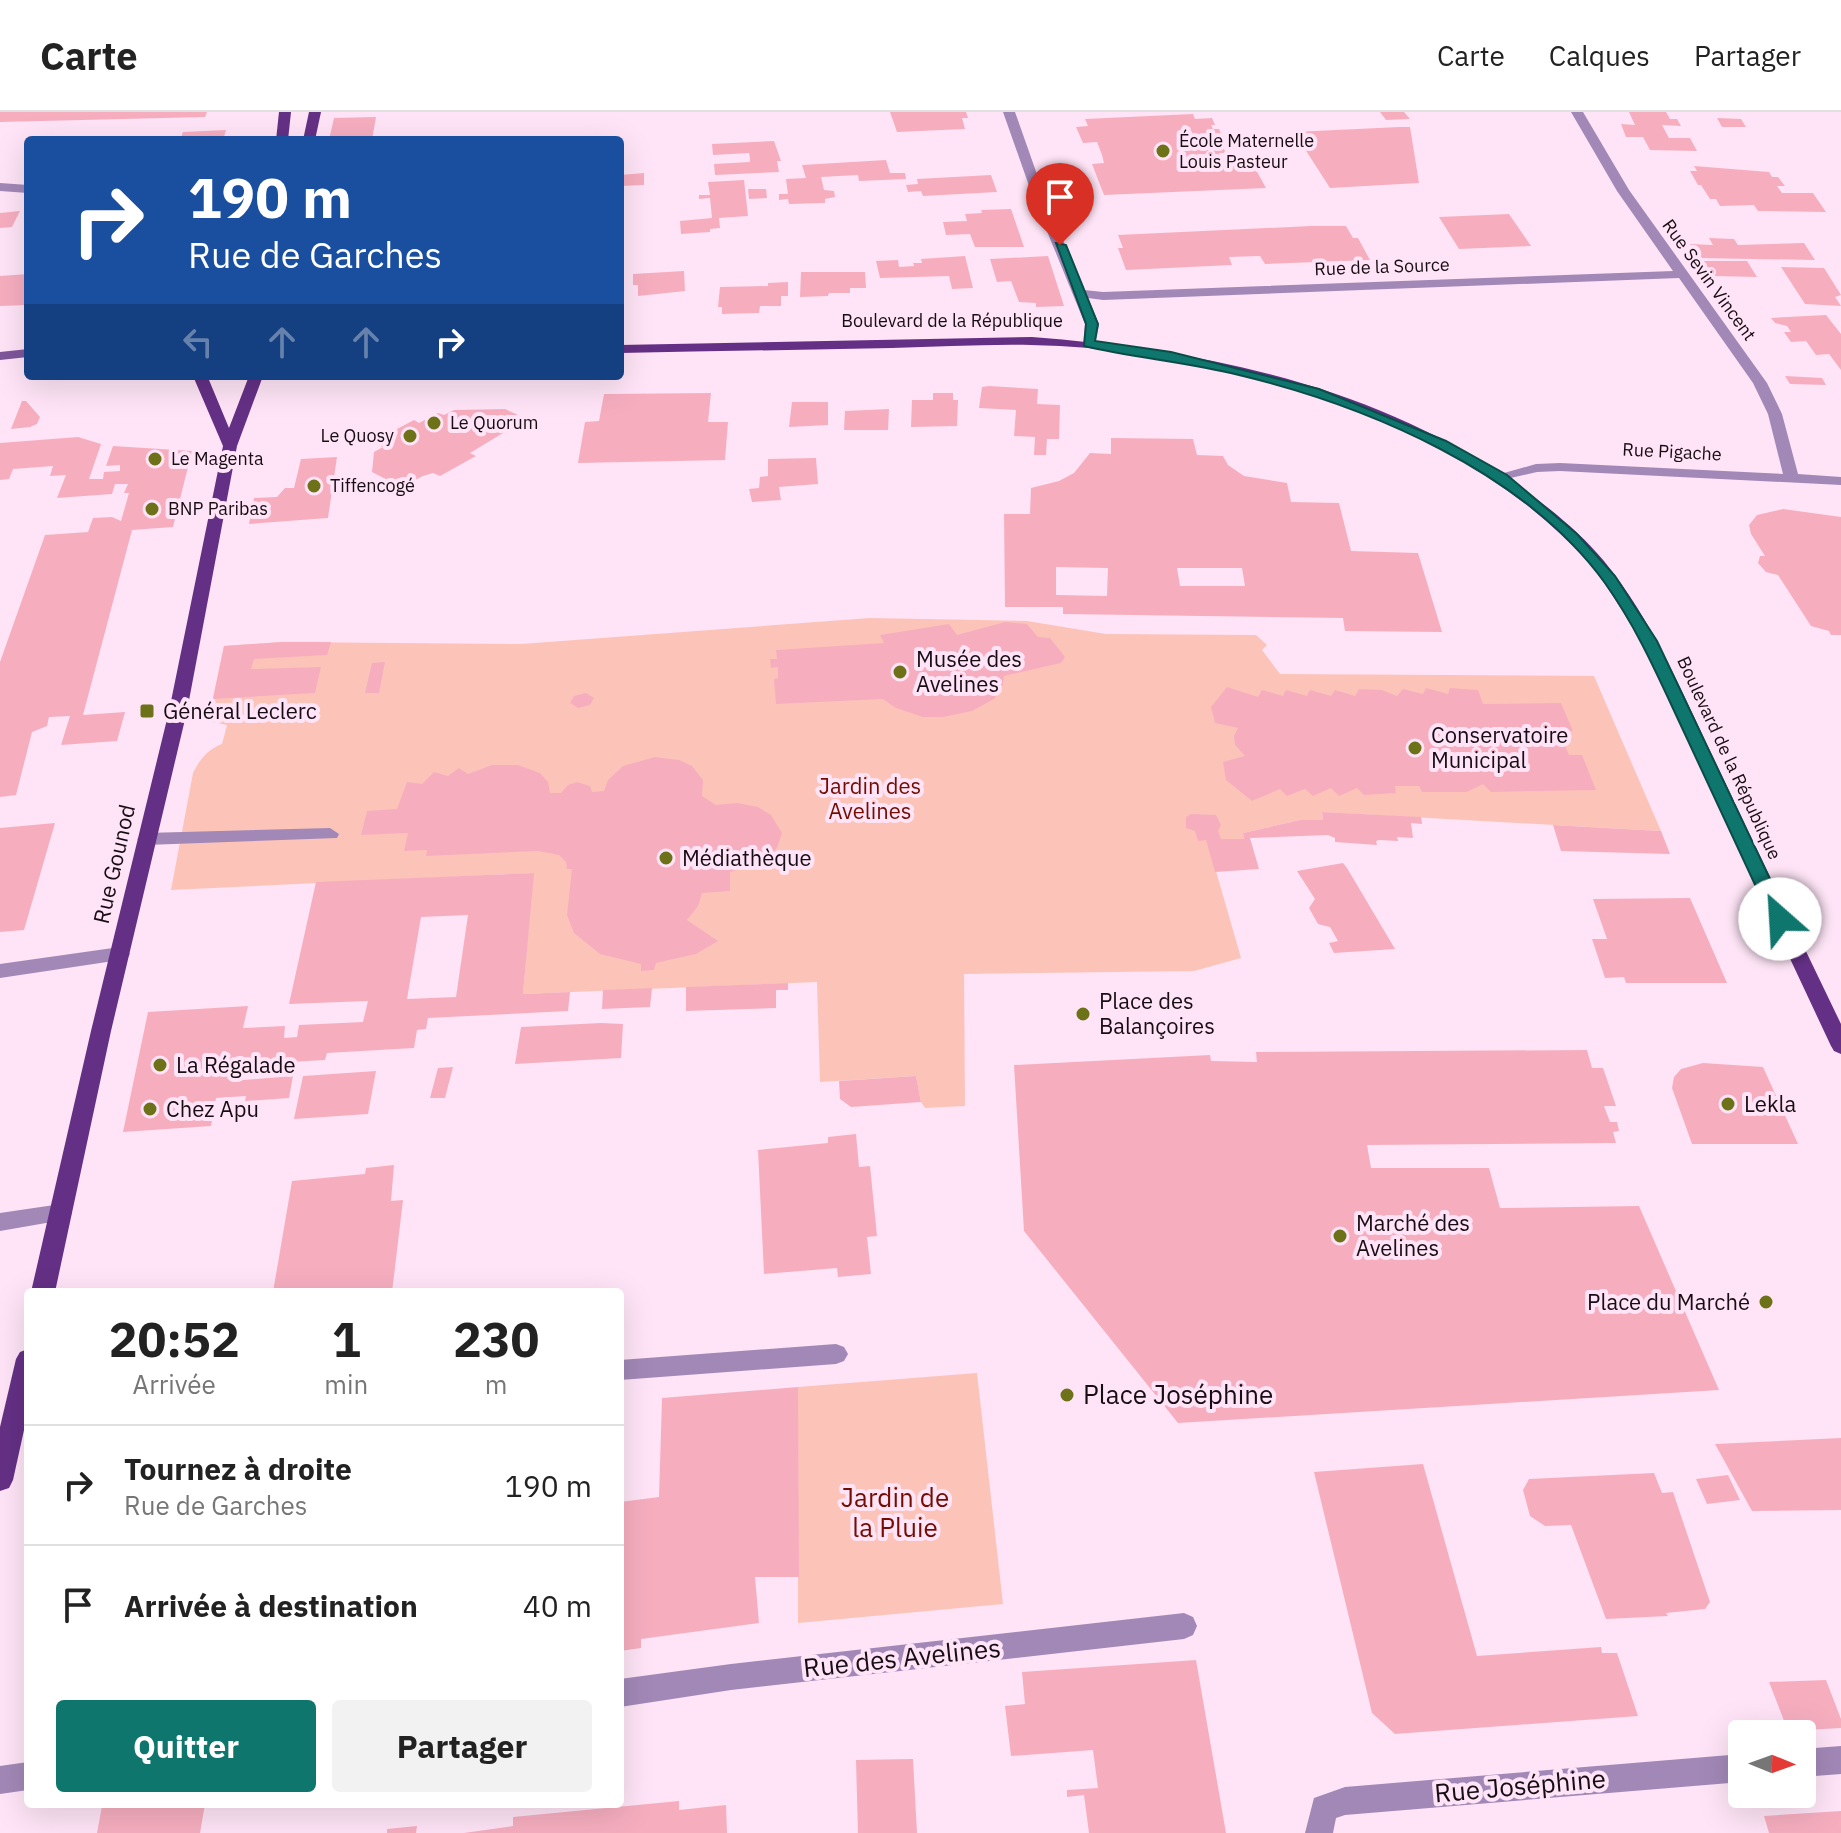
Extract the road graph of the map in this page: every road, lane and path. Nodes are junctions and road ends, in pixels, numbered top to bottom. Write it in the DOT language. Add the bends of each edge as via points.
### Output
graph roads {
  1 [pos="285,112"];
  2 [pos="315,112"];
  3 [pos="1009,112"];
  4 [pos="1577,112"];
  5 [pos="282,136"];
  6 [pos="310,136"];
  7 [pos="0,187"];
  8 [pos="24,189"];
  9 [pos="1683,274"];
  10 [pos="1081,293"];
  11 [pos="1088,344"];
  12 [pos="624,349"];
  13 [pos="24,353"];
  14 [pos="0,356"];
  15 [pos="0,363"];
  16 [pos="24,364"];
  17 [pos="202,380"];
  18 [pos="255,380"];
  19 [pos="230,446"];
  20 [pos="1502,478"];
  21 [pos="1792,478"];
  22 [pos="1841,481"];
  23 [pos="330,834"];
  24 [pos="146,839"];
  25 [pos="120,954"];
  26 [pos="0,971"];
  27 [pos="1841,1046"];
  28 [pos="61,1213"];
  29 [pos="0,1222"];
  30 [pos="44,1288"];
  31 [pos="836,1354"];
  32 [pos="624,1370"];
  33 [pos="22,1416"];
  34 [pos="0,1480"];
  35 [pos="1184,1626"];
  36 [pos="624,1692"];
  37 [pos="1841,1760"];
  38 [pos="1816,1762"];
  39 [pos="1728,1769"];
  40 [pos="24,1777"];
  41 [pos="0,1780"];
  42 [pos="1319,1833"];
  1 -- 5 [label="main road"];
  2 -- 6 [label="main road"];
  3 -- 10 [label="street"];
  4 -- 9 [label="street, Rue Sevin Vincent" via="1623,191"];
  7 -- 8 [label="street"];
  9 -- 10 [label="street, Rue de la Source"];
  9 -- 21 [label="street, Rue Sevin Vincent" via="1760,383 1775,414"];
  10 -- 11 [label="street" via="1092,324"];
  11 -- 12 [label="main road, Boulevard de la République"];
  11 -- 20 [label="main road, Boulevard de la République" via="1171,356 1315,392 1442,444"];
  13 -- 14 [label="main road"];
  15 -- 16 [label="main road"];
  17 -- 19 [label="main road"];
  18 -- 19 [label="main road, Rue Gounod"];
  19 -- 24 [label="main road, Rue Gounod" via="178,711"];
  20 -- 21 [label="street, Rue Pigache" via="1560,467"];
  20 -- 27 [label="main road, Boulevard de la République" via="1591,557 1649,641"];
  21 -- 22 [label="street, Rue Pigache"];
  23 -- 24 [label="street"];
  24 -- 25 [label="main road, Rue Gounod"];
  25 -- 26 [label="street"];
  25 -- 28 [label="main road, Rue Gounod"];
  28 -- 29 [label="street"];
  28 -- 30 [label="main road, Rue Gounod"];
  31 -- 32 [label="street"];
  33 -- 34 [label="main road"];
  35 -- 36 [label="street, Rue des Avelines"];
  37 -- 38 [label="street"];
  39 -- 42 [label="street, Rue Joséphine" via="1345,1801 1324,1808"];
  40 -- 41 [label="street"];
}
